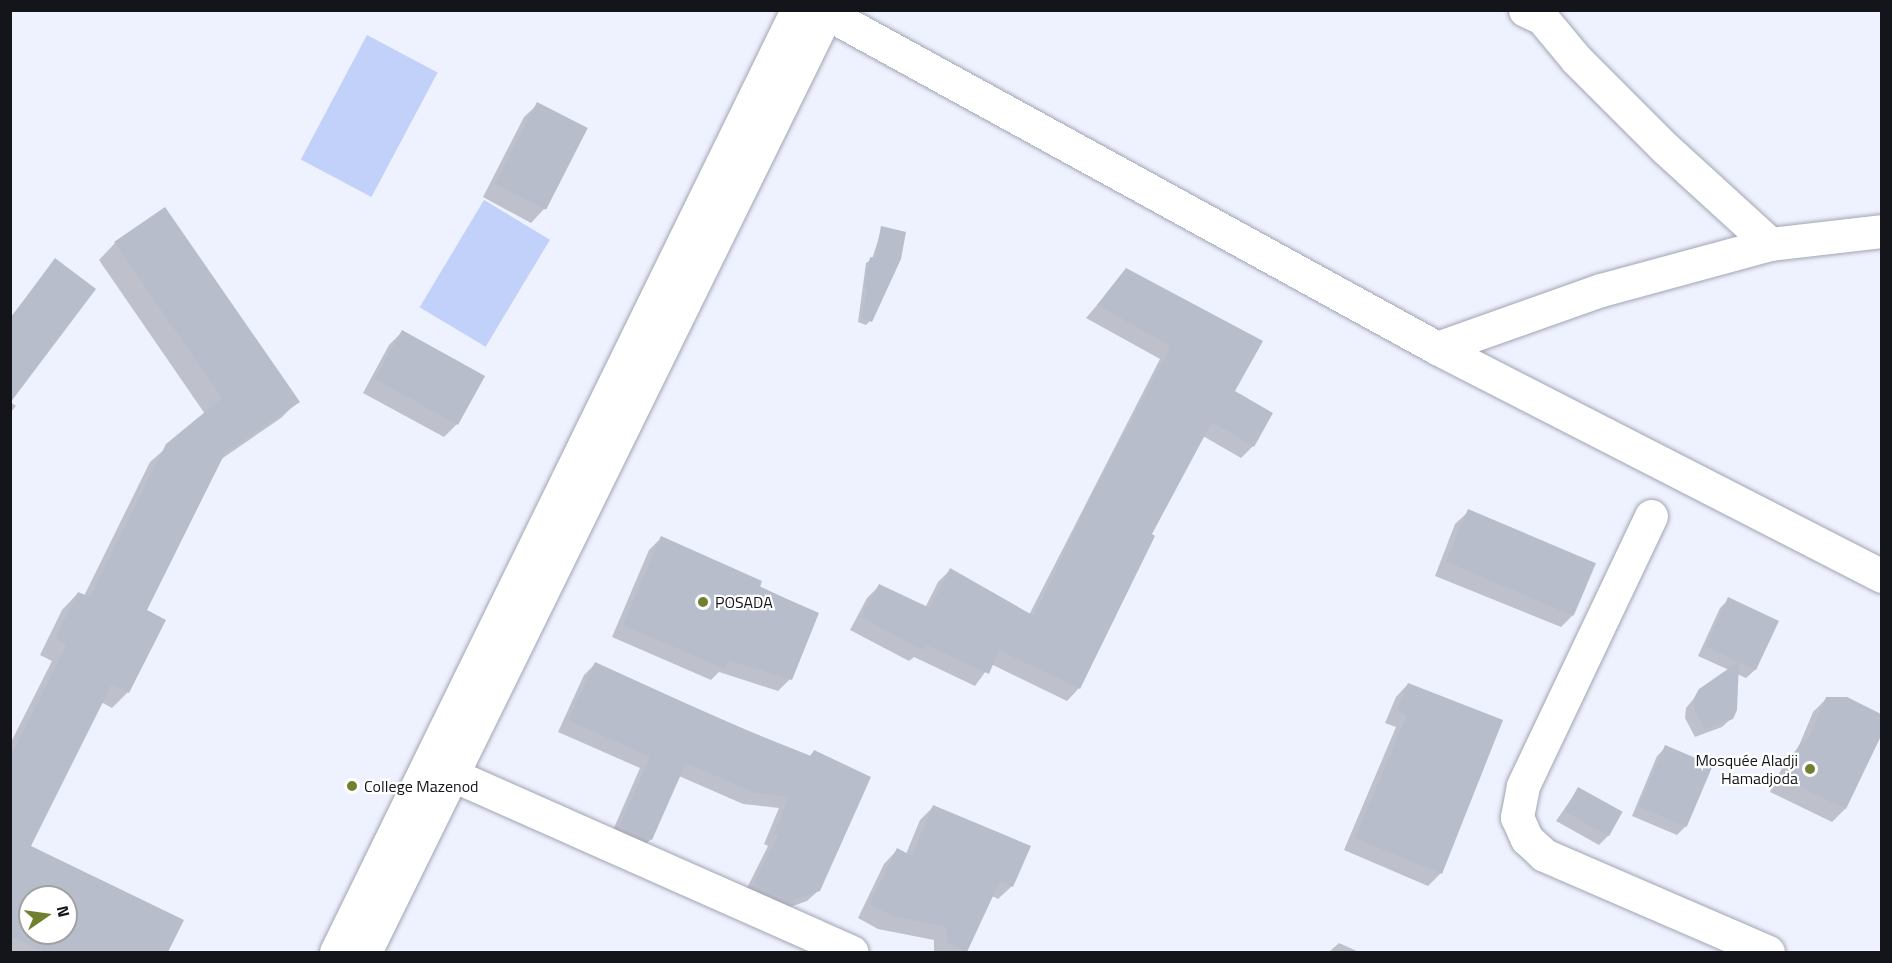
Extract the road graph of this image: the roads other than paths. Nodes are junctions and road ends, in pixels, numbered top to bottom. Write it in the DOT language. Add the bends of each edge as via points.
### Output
graph roads {
  1 [pos="1525,10"];
  2 [pos="818,11"];
  3 [pos="1881,231"];
  4 [pos="1770,244"];
  5 [pos="1437,348"];
  6 [pos="1651,516"];
  7 [pos="1881,576"];
  8 [pos="441,770"];
  9 [pos="336,952"];
  10 [pos="365,952"];
  11 [pos="851,952"];
  12 [pos="1768,952"];
  1 -- 4 [label="street" via="1542,18 1576,59 1665,148"];
  2 -- 5 [label="street"];
  2 -- 8 [label="street"];
  3 -- 4 [label="street"];
  4 -- 5 [label="street" via="1601,290"];
  5 -- 7 [label="street"];
  6 -- 12 [label="street" via="1523,786 1517,817 1527,839 1544,855"];
  8 -- 9 [label="street"];
  8 -- 10 [label="street"];
  8 -- 11 [label="street"];
}
